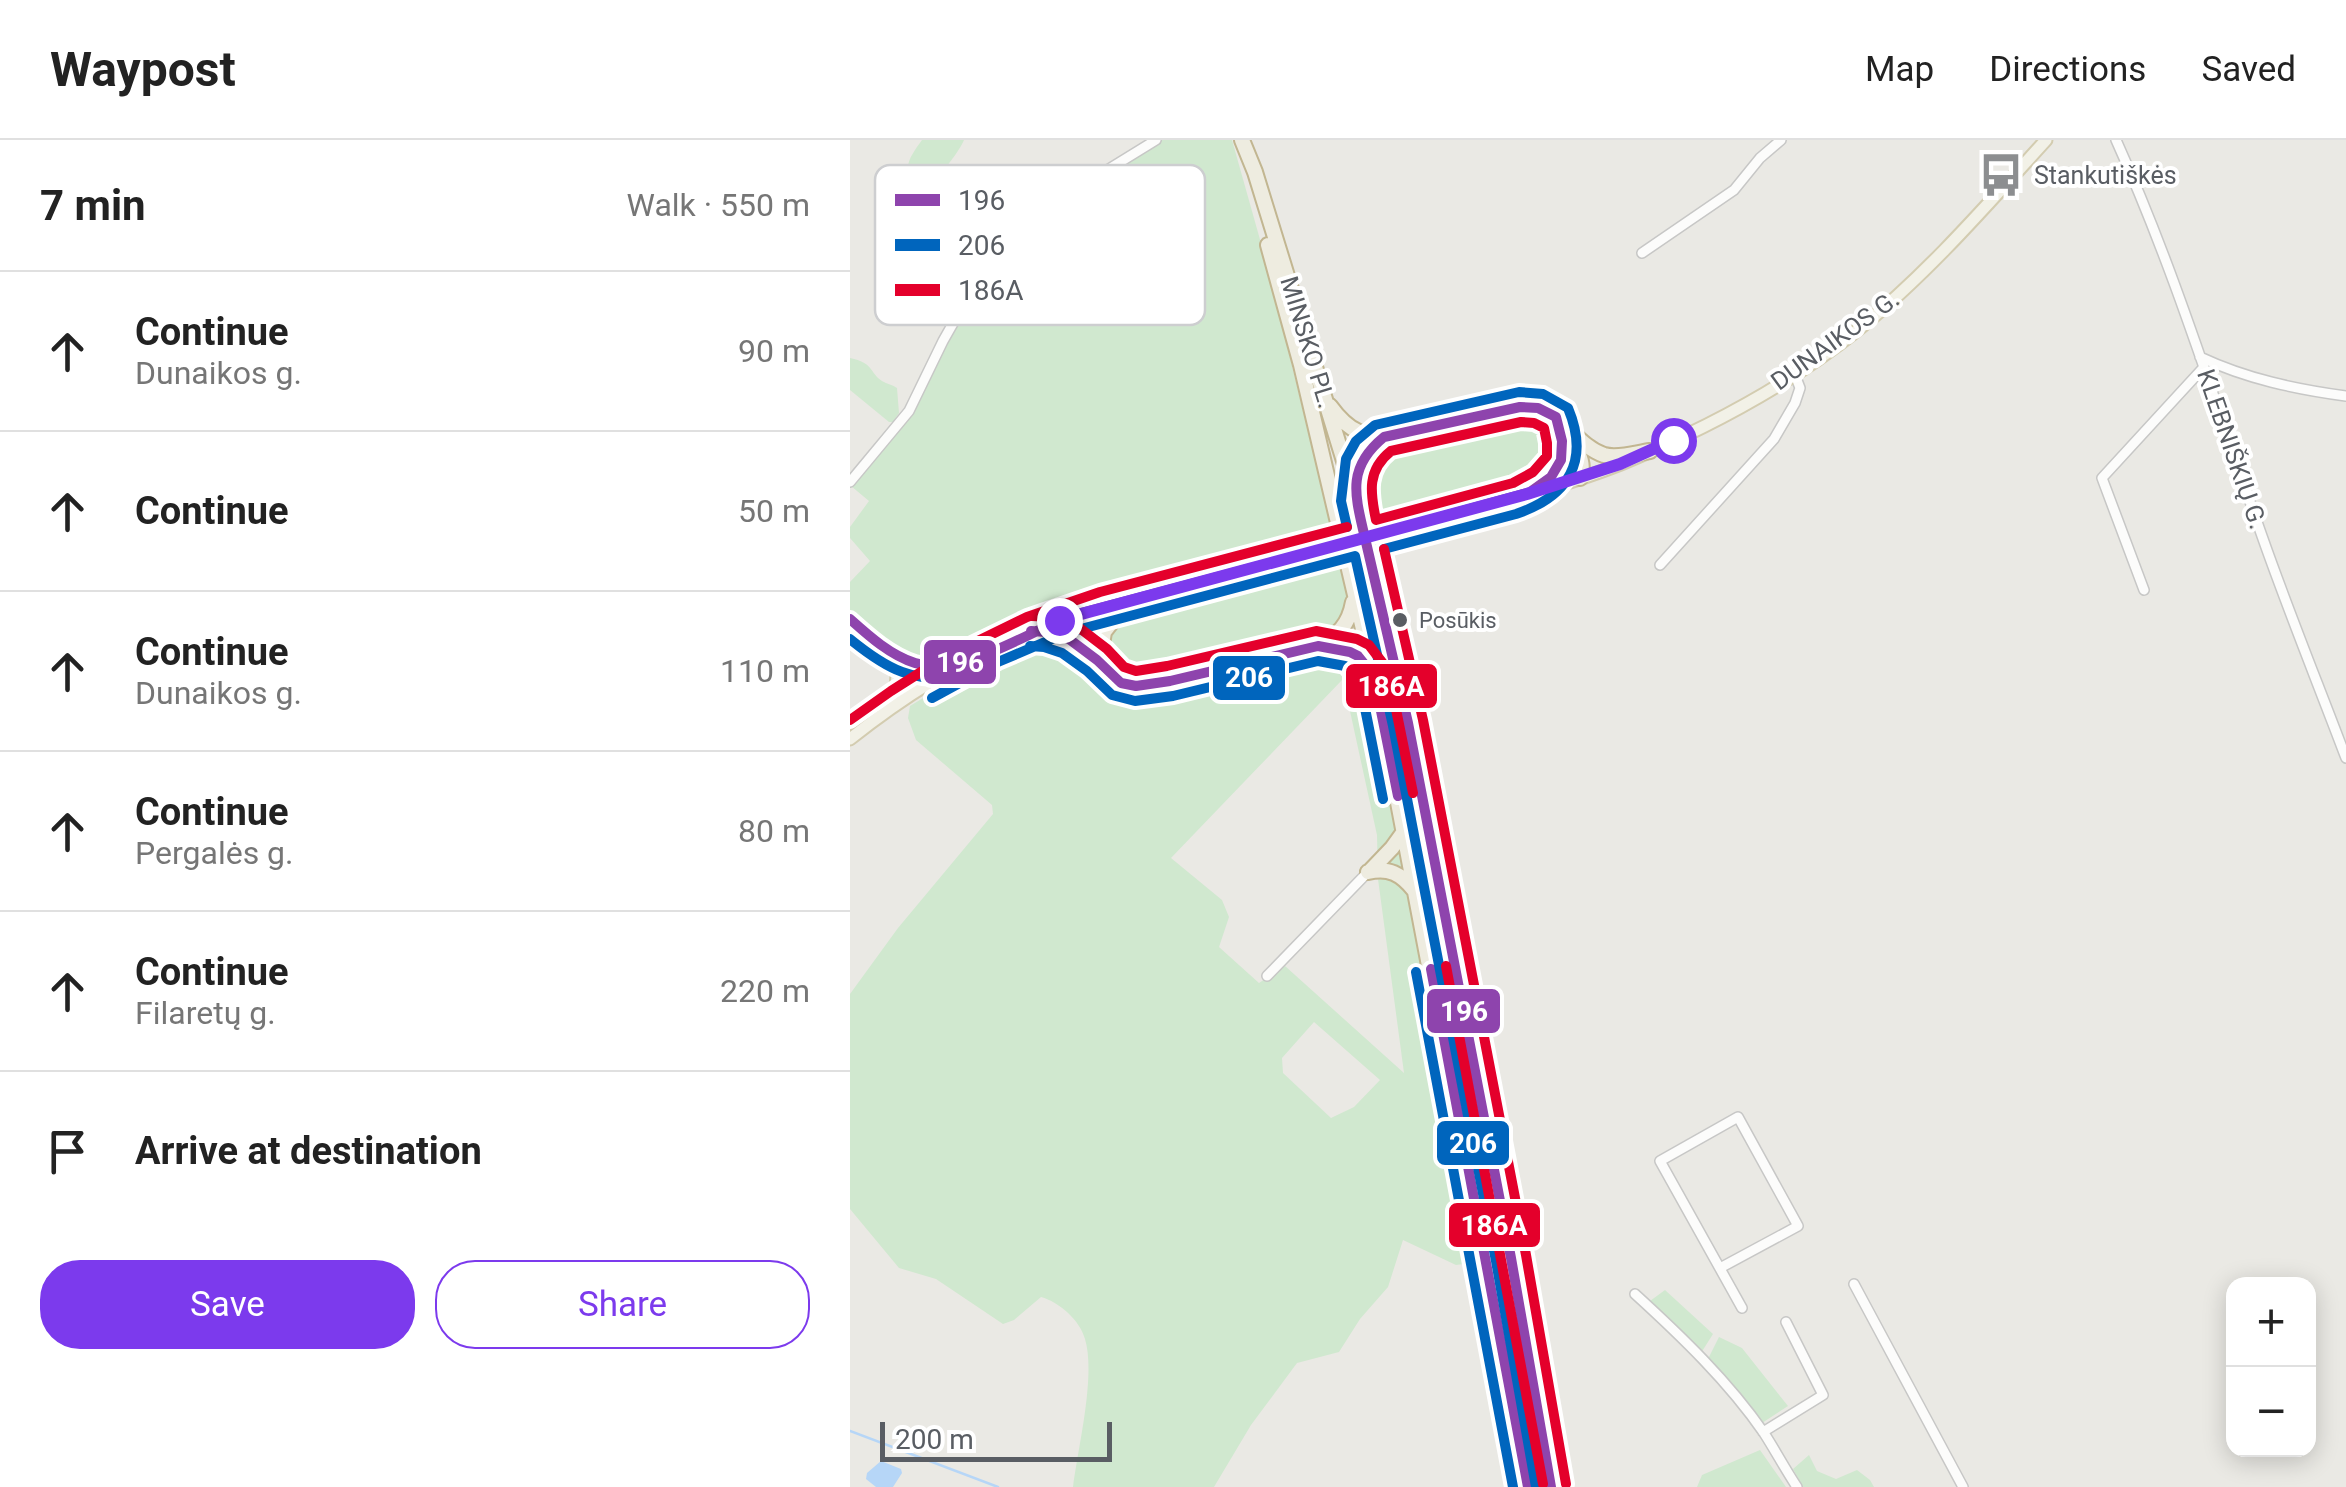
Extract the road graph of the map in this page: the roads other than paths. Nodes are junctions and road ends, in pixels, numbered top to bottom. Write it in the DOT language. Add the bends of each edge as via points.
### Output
graph roads {
  1 [pos="1156,140"];
  2 [pos="1241,140"];
  3 [pos="1782,140"];
  4 [pos="2046,140"];
  5 [pos="2116,140"];
  6 [pos="1115,165"];
  7 [pos="1642,253"];
  8 [pos="951,325"];
  9 [pos="2202,362"];
  10 [pos="1795,375"];
  11 [pos="2346,396"];
  12 [pos="1327,402"];
  13 [pos="1561,421"];
  14 [pos="1384,437"];
  15 [pos="1564,448"];
  16 [pos="1650,451"];
  17 [pos="1580,478"];
  18 [pos="850,482"];
  19 [pos="1527,494"];
  20 [pos="1356,500"];
  21 [pos="1660,564"];
  22 [pos="2144,590"];
  23 [pos="1354,591"];
  24 [pos="1129,600"];
  25 [pos="1086,611"];
  26 [pos="850,619"];
  27 [pos="1031,631"];
  28 [pos="1318,646"];
  29 [pos="1099,653"];
  30 [pos="901,661"];
  31 [pos="966,662"];
  32 [pos="1374,676"];
  33 [pos="924,685"];
  34 [pos="875,719"];
  35 [pos="850,739"];
  36 [pos="2346,758"];
  37 [pos="1405,830"];
  38 [pos="1368,872"];
  39 [pos="1417,893"];
  40 [pos="1267,976"];
  41 [pos="1720,1268"];
  42 [pos="1854,1284"];
  43 [pos="1635,1294"];
  44 [pos="1742,1308"];
  45 [pos="1786,1322"];
  46 [pos="1763,1432"];
  47 [pos="1528,1487"];
  48 [pos="1552,1487"];
  49 [pos="1796,1487"];
  50 [pos="1963,1487"];
  1 -- 6 [label="street"];
  2 -- 12 [label="highway, MINSKO PL."];
  2 -- 23 [label="highway, MINSKO PL."];
  3 -- 7 [label="street" via="1734,190"];
  4 -- 10 [label="main road, DUNAIKOS G." via="1916,280"];
  5 -- 9 [label="street, KLEBNIŠKIŲ G."];
  8 -- 18 [label="street" via="909,411"];
  9 -- 11 [label="street"];
  9 -- 22 [label="street" via="2102,478"];
  9 -- 36 [label="street, KLEBNIŠKIŲ G."];
  10 -- 16 [label="main road, DUNAIKOS G."];
  10 -- 21 [label="street" via="1800,388 1774,439"];
  12 -- 14 [label="highway" via="1348,426"];
  12 -- 20 [label="highway, MINSKO PL."];
  13 -- 14 [label="highway" via="1520,407"];
  13 -- 15 [label="highway"];
  13 -- 16 [label="highway" via="1605,455"];
  13 -- 17 [label="highway" via="1581,461"];
  14 -- 20 [label="highway" via="1360,462"];
  15 -- 17 [label="highway"];
  15 -- 19 [label="highway" via="1558,468"];
  16 -- 17 [label="main road, DUNAIKOS G."];
  17 -- 19 [label="main road, DUNAIKOS G."];
  19 -- 24 [label="main road, bridge"];
  20 -- 48 [label="highway, MINSKO PL." via="1408,722"];
  23 -- 28 [label="highway" via="1345,626"];
  23 -- 32 [label="highway, MINSKO PL."];
  24 -- 25 [label="main road"];
  24 -- 29 [label="highway" via="1104,632"];
  25 -- 27 [label="main road"];
  25 -- 29 [label="highway" via="1085,629"];
  26 -- 30 [label="main road"];
  27 -- 29 [label="highway"];
  27 -- 31 [label="main road"];
  28 -- 29 [label="highway" via="1146,686 1108,673"];
  28 -- 32 [label="highway" via="1358,656"];
  30 -- 31 [label="main road"];
  30 -- 33 [label="main road" via="908,676"];
  30 -- 34 [label="main road" via="898,685"];
  31 -- 33 [label="main road"];
  32 -- 37 [label="highway, MINSKO PL."];
  33 -- 34 [label="main road"];
  34 -- 35 [label="main road"];
  37 -- 38 [label="highway"];
  37 -- 39 [label="highway, MINSKO PL."];
  38 -- 39 [label="highway" via="1400,875"];
  38 -- 40 [label="street"];
  39 -- 47 [label="highway, MINSKO PL."];
  41 -- 41 [label="street" via="1660,1161 1738,1116 1798,1226"];
  41 -- 44 [label="street"];
  42 -- 50 [label="street"];
  43 -- 46 [label="street" via="1703,1359"];
  45 -- 46 [label="street" via="1823,1395"];
  46 -- 49 [label="street"];
}
